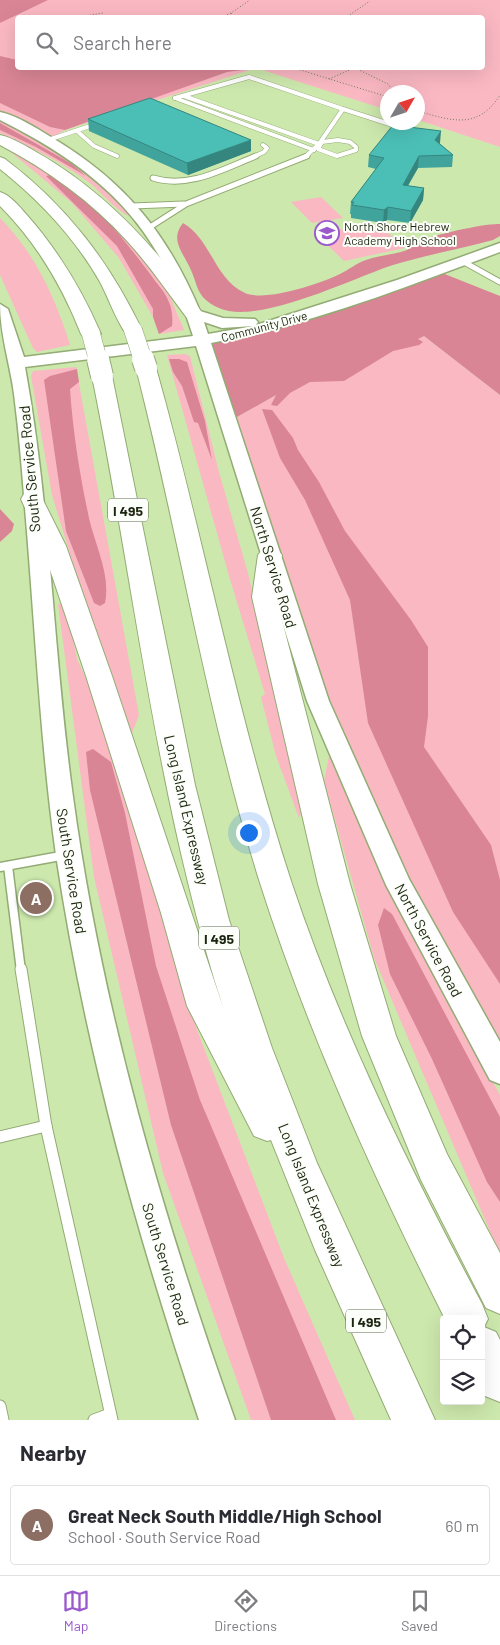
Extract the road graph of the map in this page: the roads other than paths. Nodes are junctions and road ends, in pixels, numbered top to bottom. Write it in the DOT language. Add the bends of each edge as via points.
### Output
graph roads {
  1 [pos="184,96"];
  2 [pos="343,109"];
  3 [pos="0,115"];
  4 [pos="105,121"];
  5 [pos="380,121"];
  6 [pos="77,130"];
  7 [pos="0,139"];
  8 [pos="48,140"];
  9 [pos="319,144"];
  10 [pos="263,146"];
  11 [pos="314,150"];
  12 [pos="117,156"];
  13 [pos="0,162"];
  14 [pos="153,178"];
  15 [pos="0,197"];
  16 [pos="186,204"];
  17 [pos="132,206"];
  18 [pos="150,227"];
  19 [pos="500,247"];
  20 [pos="464,262"];
  21 [pos="500,282"];
  22 [pos="0,309"];
  23 [pos="194,314"];
  24 [pos="293,319"];
  25 [pos="203,340"];
  26 [pos="17,363"];
  27 [pos="217,386"];
  28 [pos="32,499"];
  29 [pos="270,555"];
  30 [pos="68,855"];
  31 [pos="4,867"];
  32 [pos="500,1070"];
  33 [pos="46,1126"];
  34 [pos="0,1137"];
  35 [pos="321,1220"];
  36 [pos="500,1294"];
  37 [pos="465,1315"];
  38 [pos="485,1354"];
  39 [pos="500,1381"];
  40 [pos="0,1406"];
  41 [pos="111,1417"];
  42 [pos="3,1420"];
  43 [pos="94,1420"];
  44 [pos="216,1420"];
  45 [pos="413,1420"];
  1 -- 2 [label="lane" via="249,76"];
  1 -- 9 [label="lane"];
  1 -- 11 [label="lane" via="175,98"];
  2 -- 5 [label="lane"];
  2 -- 9 [label="lane"];
  3 -- 8 [label="main road, North Service Road"];
  4 -- 6 [label="lane"];
  6 -- 8 [label="lane"];
  6 -- 12 [label="lane" via="94,146"];
  7 -- 23 [label="highway" via="54,169 104,209 139,244"];
  8 -- 17 [label="main road, North Service Road" via="86,164"];
  9 -- 9 [label="lane" via="320,151 336,155 354,152 356,147 338,140"];
  9 -- 11 [label="lane"];
  10 -- 14 [label="lane" via="268,148 264,152 189,180 170,182"];
  11 -- 16 [label="lane" via="291,164"];
  13 -- 37 [label="highway, bridge" via="42,198 75,233 104,273 133,330 146,368 240,757 279,889 338,1046 425,1239"];
  15 -- 35 [label="highway, Long Island Expressway / I 495, bridge" via="23,220 52,258 78,303 91,334 102,376 194,848 236,995"];
  16 -- 17 [label="lane"];
  16 -- 18 [label="lane"];
  17 -- 18 [label="main road, North Service Road"];
  18 -- 23 [label="main road, North Service Road" via="177,270"];
  19 -- 20 [label="main road, Community Drive"];
  20 -- 21 [label="lane"];
  20 -- 24 [label="main road, Community Drive"];
  22 -- 26 [label="main road, South Service Road"];
  23 -- 24 [label="main road" via="229,323"];
  23 -- 25 [label="main road, North Service Road"];
  24 -- 25 [label="main road, Community Drive" via="253,331"];
  24 -- 27 [label="main road" via="241,343 227,354"];
  25 -- 26 [label="main road, Community Drive"];
  25 -- 27 [label="main road, North Service Road"];
  26 -- 28 [label="main road, South Service Road"];
  27 -- 29 [label="main road, North Service Road"];
  28 -- 30 [label="main road, South Service Road" via="55,757"];
  28 -- 35 [label="highway" via="54,546 102,684 204,1006"];
  29 -- 32 [label="main road, North Service Road" via="315,693 364,809 435,954"];
  29 -- 36 [label="highway" via="264,597 334,884 364,988 395,1078 430,1158"];
  30 -- 31 [label="lane"];
  30 -- 44 [label="main road, South Service Road" via="113,1078 169,1277"];
  31 -- 33 [label="lane"];
  33 -- 34 [label="lane"];
  33 -- 41 [label="lane"];
  35 -- 45 [label="highway, Long Island Expressway / I 495"];
  38 -- 39 [label="highway"];
  40 -- 42 [label="lane"];
  41 -- 43 [label="lane"];
}
